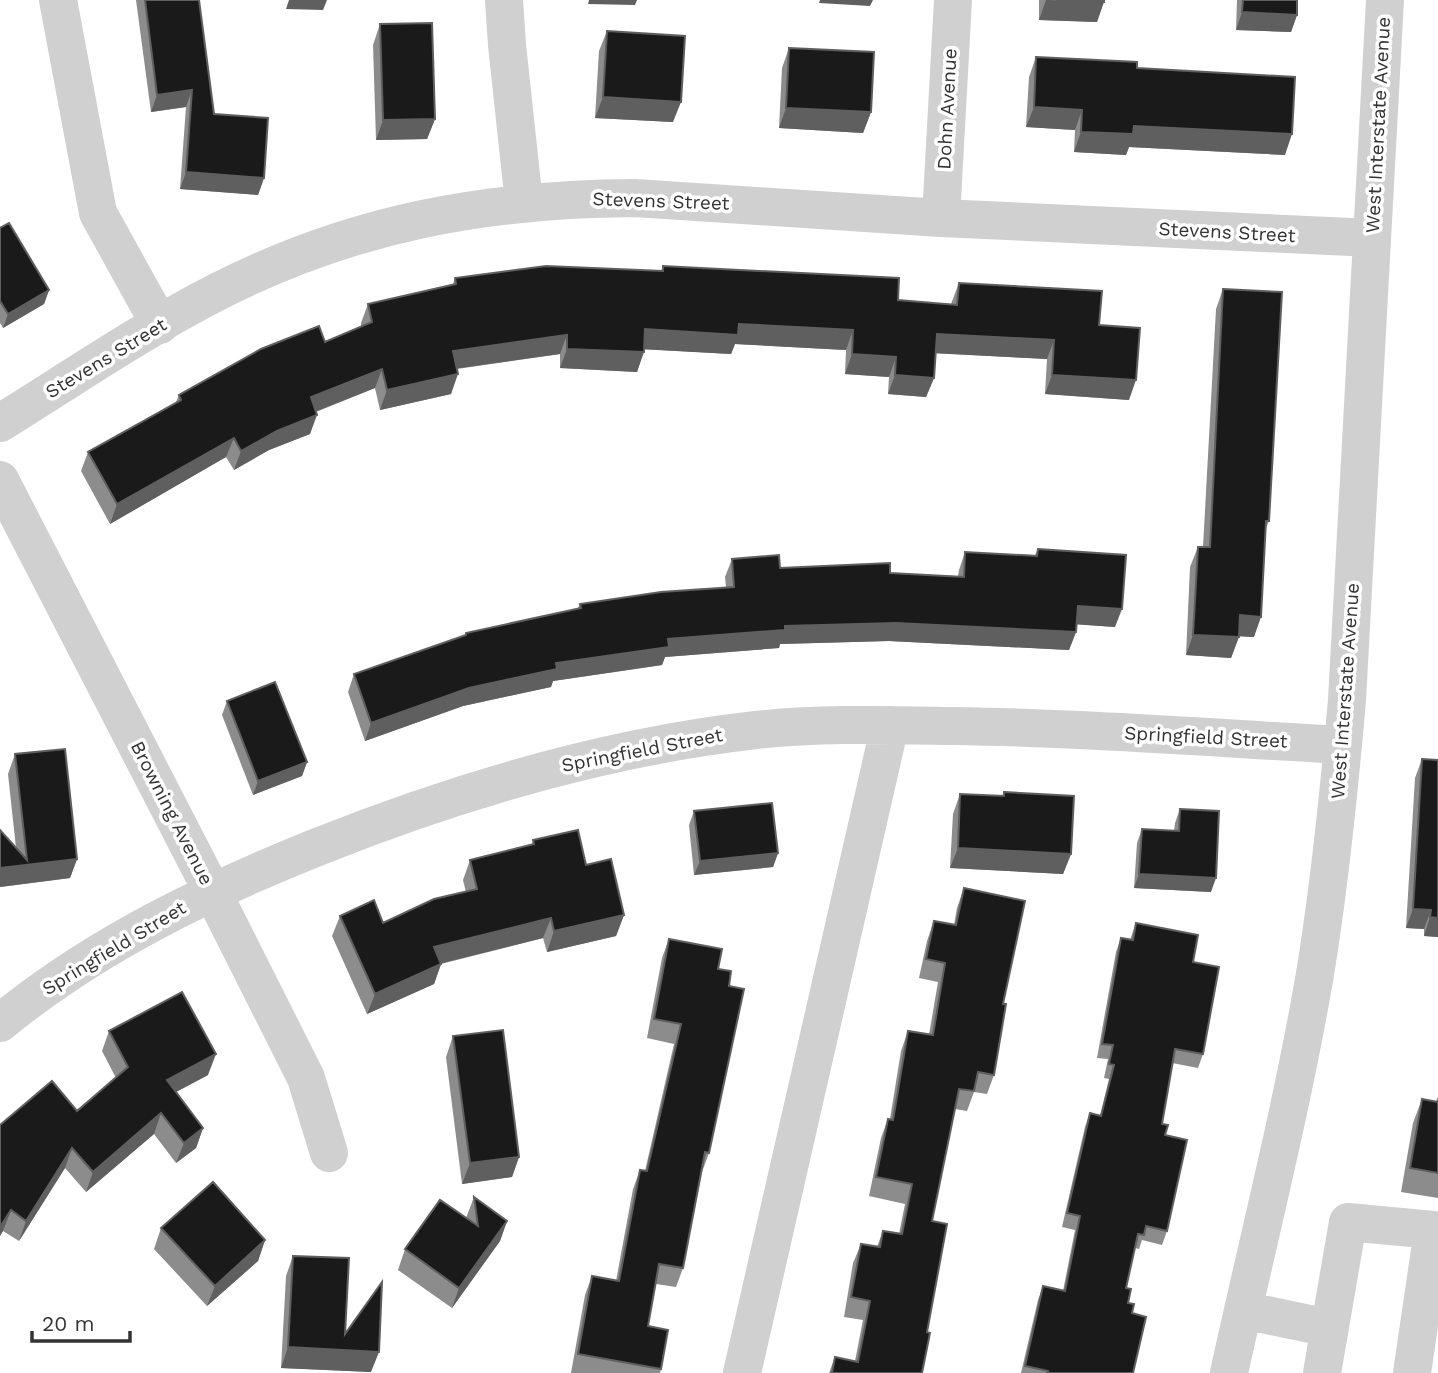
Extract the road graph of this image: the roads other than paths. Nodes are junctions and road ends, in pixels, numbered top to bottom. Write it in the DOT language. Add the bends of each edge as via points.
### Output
graph roads {
  1 [pos="58,0"];
  2 [pos="504,0"];
  3 [pos="953,0"];
  4 [pos="1385,0"];
  5 [pos="524,203"];
  6 [pos="941,218"];
  7 [pos="1372,238"];
  8 [pos="160,325"];
  9 [pos="0,423"];
  10 [pos="0,480"];
  11 [pos="890,725"];
  12 [pos="1343,745"];
  13 [pos="212,891"];
  14 [pos="0,1023"];
  15 [pos="329,1153"];
  16 [pos="1242,1310"];
  17 [pos="1329,1328"];
  18 [pos="742,1373"];
  19 [pos="1228,1373"];
  20 [pos="1322,1373"];
  21 [pos="1412,1373"];
  1 -- 8 [label="street" via="98,213"];
  2 -- 5 [label="street"];
  3 -- 6 [label="street, Dohn Avenue"];
  4 -- 7 [label="street, West Interstate Avenue"];
  5 -- 6 [label="street, Stevens Street" via="635,198"];
  5 -- 8 [label="street, Stevens Street" via="460,210 364,232 260,271"];
  6 -- 7 [label="street, Stevens Street"];
  7 -- 12 [label="street, West Interstate Avenue"];
  8 -- 9 [label="street, Stevens Street"];
  10 -- 13 [label="street, Browning Avenue"];
  11 -- 12 [label="street, Springfield Street" via="1063,729"];
  11 -- 13 [label="street, Springfield Street" via="760,730 578,760 409,813"];
  11 -- 18 [label="street"];
  12 -- 16 [label="street, West Interstate Avenue" via="1314,975"];
  13 -- 14 [label="street, Springfield Street" via="77,967"];
  13 -- 15 [label="street, Browning Avenue" via="306,1078"];
  16 -- 17 [label="street"];
  16 -- 19 [label="street, West Interstate Avenue"];
  17 -- 20 [label="street"];
  17 -- 21 [label="street" via="1348,1222 1433,1230"];
}
